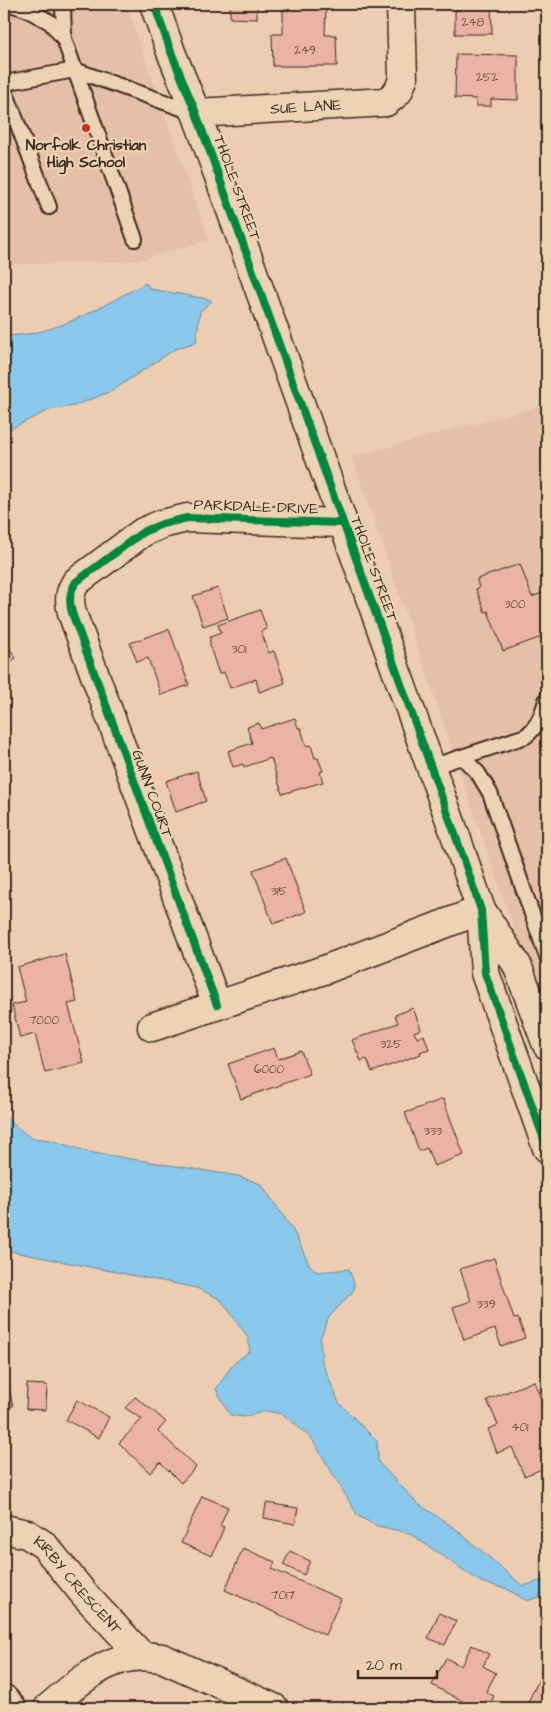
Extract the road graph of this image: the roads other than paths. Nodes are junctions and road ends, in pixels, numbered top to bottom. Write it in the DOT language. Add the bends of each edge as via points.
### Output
graph roads {
  1 [pos="10,4"];
  2 [pos="63,4"];
  3 [pos="154,4"];
  4 [pos="401,4"];
  5 [pos="64,39"];
  6 [pos="75,70"];
  7 [pos="4,83"];
  8 [pos="4,88"];
  9 [pos="196,113"];
  10 [pos="49,208"];
  11 [pos="135,238"];
  12 [pos="342,523"];
  13 [pos="71,590"];
  14 [pos="547,698"];
  15 [pos="462,757"];
  16 [pos="431,767"];
  17 [pos="481,910"];
  18 [pos="547,957"];
  19 [pos="217,1005"];
  20 [pos="152,1027"];
  21 [pos="547,1045"];
  22 [pos="546,1140"];
  23 [pos="4,1528"];
  24 [pos="142,1656"];
  25 [pos="4,1699"];
  26 [pos="12,1708"];
  27 [pos="48,1708"];
  28 [pos="274,1708"];
  1 -- 5 [label="lane" via="50,22"];
  2 -- 5 [label="lane"];
  3 -- 9 [label="street, THOLE STREET"];
  4 -- 9 [label="street, SUE LANE" via="403,79 398,92 386,102"];
  5 -- 6 [label="lane"];
  6 -- 7 [label="lane"];
  6 -- 9 [label="lane"];
  6 -- 11 [label="lane"];
  8 -- 10 [label="lane"];
  9 -- 12 [label="street, THOLE STREET"];
  12 -- 13 [label="street, PARKDALE DRIVE" via="187,518 162,524 143,532 76,582"];
  12 -- 16 [label="street, THOLE STREET"];
  13 -- 19 [label="street, GUNN COURT" via="72,613"];
  14 -- 15 [label="lane" via="542,717 526,736"];
  15 -- 16 [label="lane"];
  15 -- 18 [label="lane" via="478,772 490,793"];
  16 -- 17 [label="street, THOLE STREET"];
  17 -- 19 [label="street" via="324,970"];
  17 -- 21 [label="street, THOLE STREET" via="517,965"];
  17 -- 22 [label="street, THOLE STREET" via="485,973"];
  19 -- 20 [label="street"];
  23 -- 24 [label="street, KIRBY CRESCENT" via="27,1534 44,1545"];
  24 -- 27 [label="street" via="106,1666"];
  24 -- 28 [label="street" via="162,1658"];
  25 -- 26 [label="street"];
}
